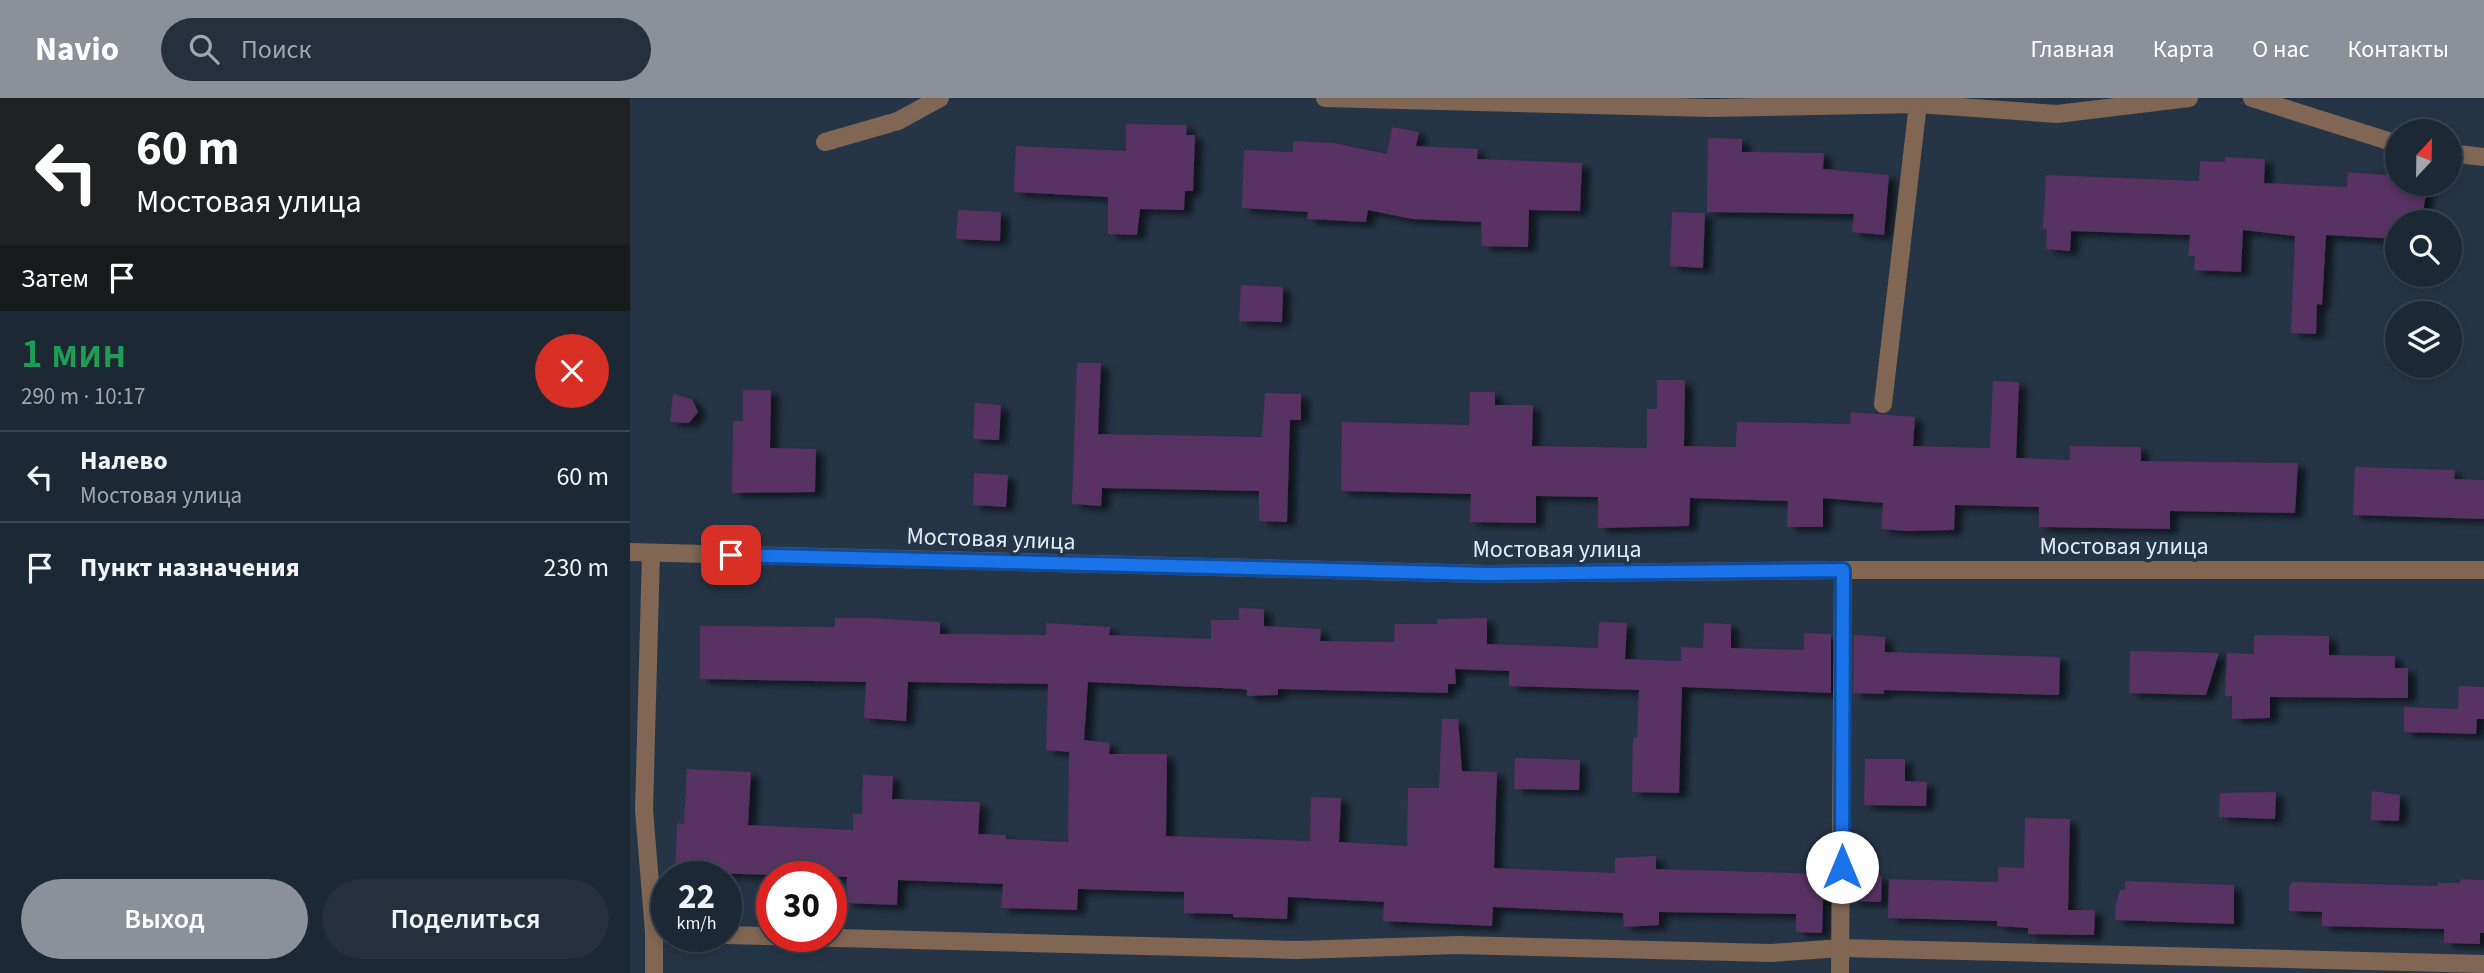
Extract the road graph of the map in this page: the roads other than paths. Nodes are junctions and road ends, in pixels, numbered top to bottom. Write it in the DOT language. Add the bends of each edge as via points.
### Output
graph roads {
  1 [pos="940,98"];
  2 [pos="1325,98"];
  3 [pos="2189,98"];
  4 [pos="2252,98"];
  5 [pos="1922,101"];
  6 [pos="2385,141"];
  7 [pos="825,142"];
  8 [pos="2462,154"];
  9 [pos="2484,157"];
  10 [pos="1883,404"];
  11 [pos="630,552"];
  12 [pos="650,553"];
  13 [pos="1843,570"];
  14 [pos="2484,570"];
  15 [pos="651,861"];
  16 [pos="742,935"];
  17 [pos="1842,948"];
  18 [pos="658,952"];
  19 [pos="2484,964"];
  20 [pos="654,973"];
  21 [pos="1840,973"];
  1 -- 7 [label="street" via="898,121"];
  2 -- 5 [label="street" via="1711,108"];
  3 -- 5 [label="street" via="2057,114"];
  4 -- 6 [label="street"];
  5 -- 10 [label="street"];
  8 -- 9 [label="street"];
  11 -- 12 [label="street, Мостовая улица"];
  12 -- 13 [label="street, Мостовая улица" via="1473,574"];
  12 -- 15 [label="street" via="644,810"];
  13 -- 14 [label="street, Мостовая улица"];
  13 -- 17 [label="street"];
  16 -- 17 [label="street" via="1296,950 1458,945 1771,953"];
  17 -- 19 [label="street"];
  17 -- 21 [label="street"];
  18 -- 20 [label="street"];
}
